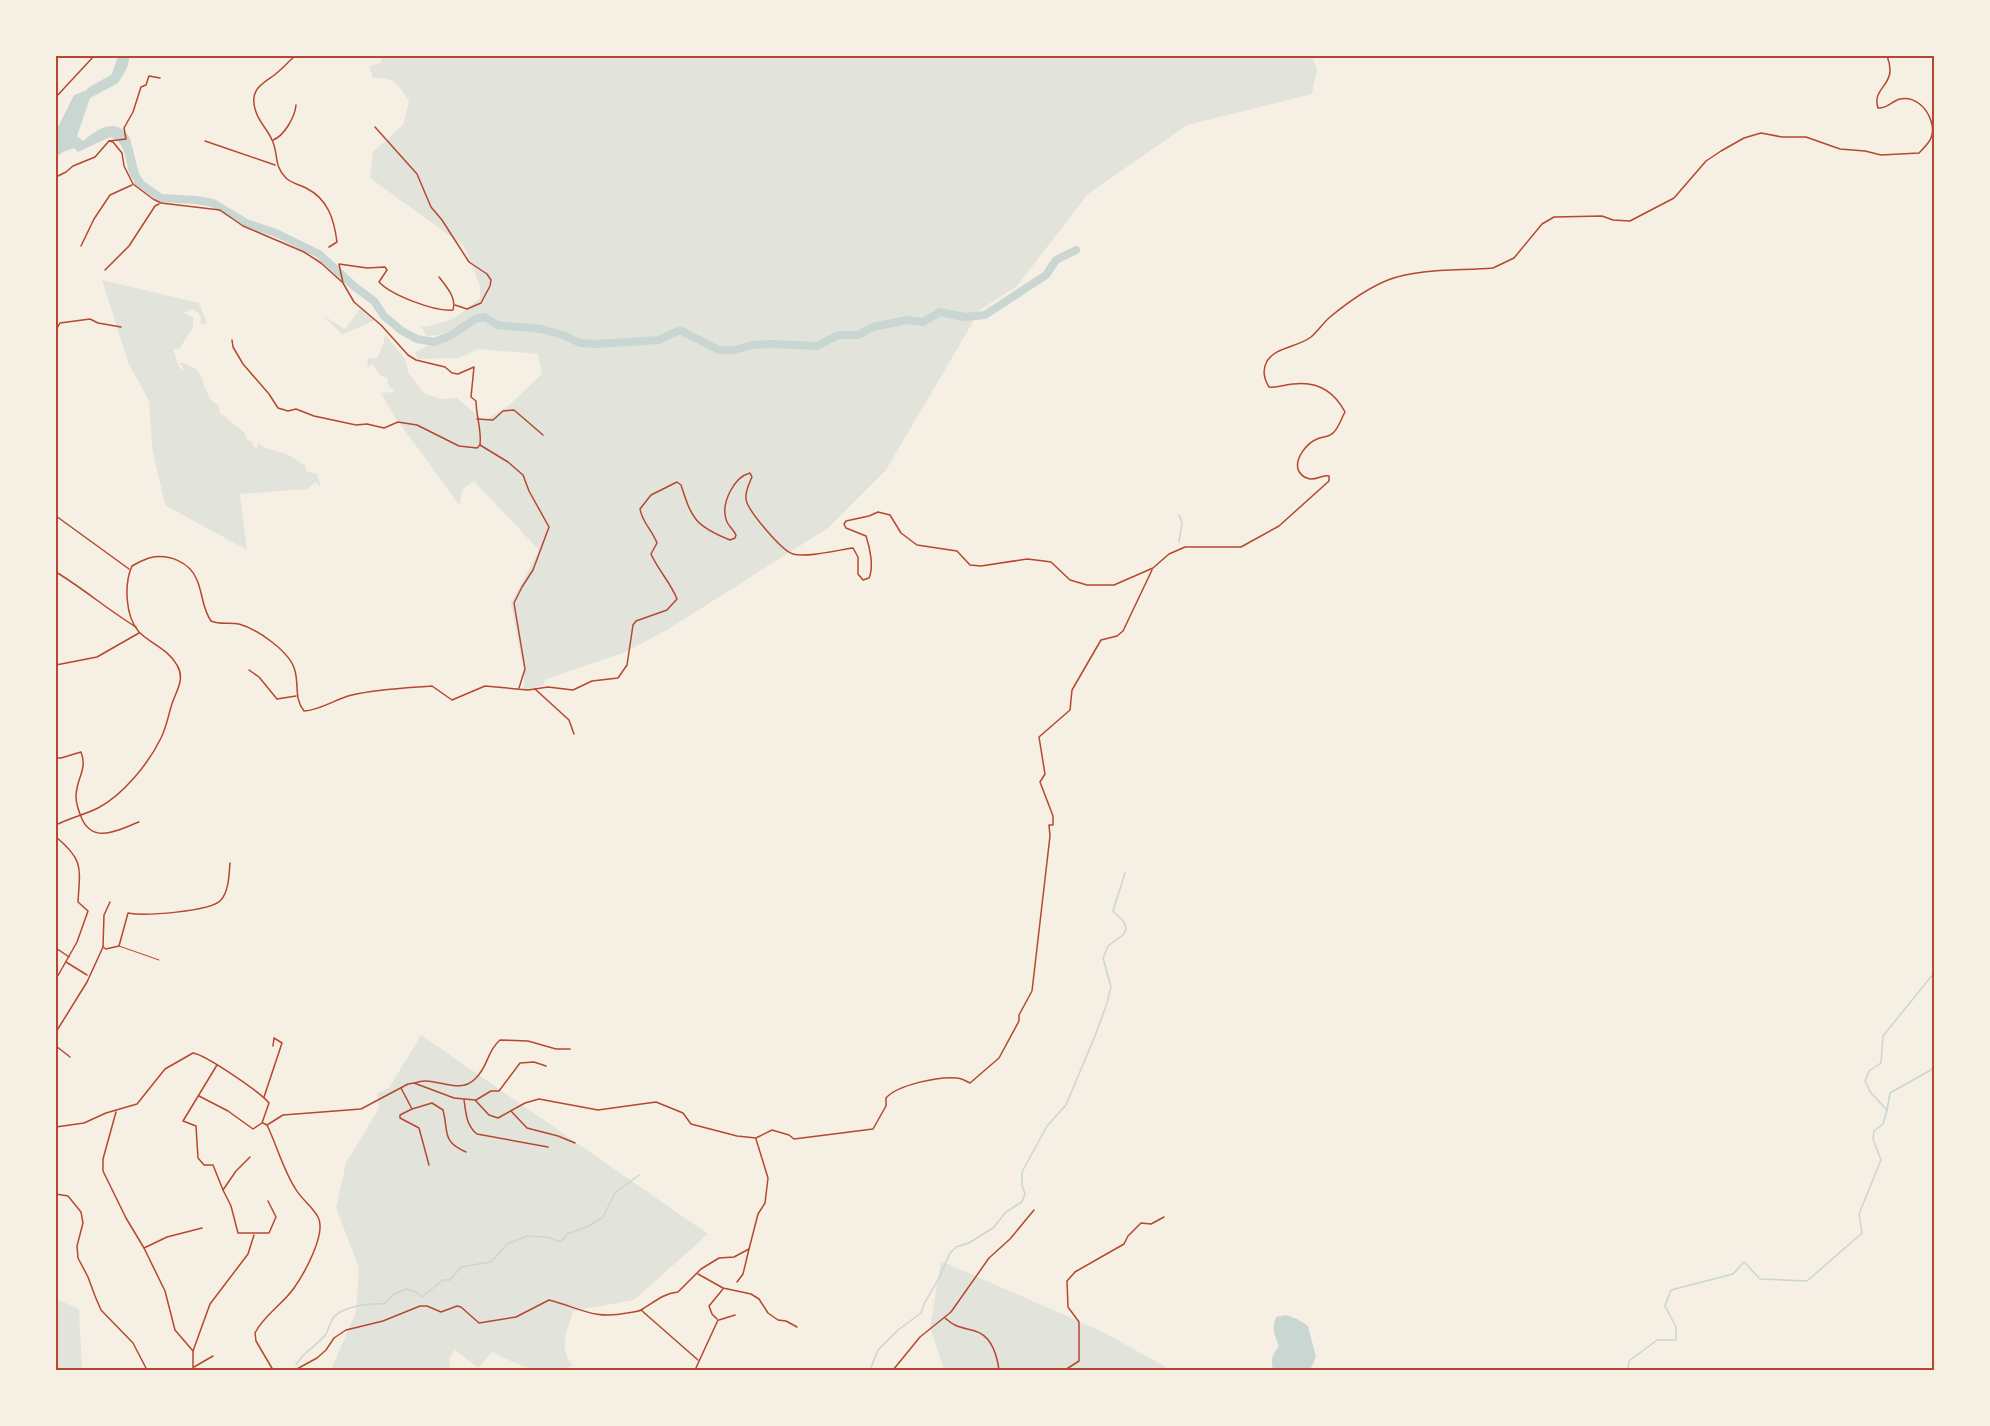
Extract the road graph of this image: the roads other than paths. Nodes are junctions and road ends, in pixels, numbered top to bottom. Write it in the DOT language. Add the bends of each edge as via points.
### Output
graph roads {
  1 [pos="94,56"];
  2 [pos="295,56"];
  3 [pos="1887,56"];
  4 [pos="160,78"];
  5 [pos="56,97"];
  6 [pos="296,105"];
  7 [pos="375,127"];
  8 [pos="109,141"];
  9 [pos="205,141"];
  10 [pos="273,141"];
  11 [pos="277,165"];
  12 [pos="56,177"];
  13 [pos="133,184"];
  14 [pos="161,203"];
  15 [pos="81,246"];
  16 [pos="329,247"];
  17 [pos="105,270"];
  18 [pos="439,276"];
  19 [pos="343,283"];
  20 [pos="455,305"];
  21 [pos="121,327"];
  22 [pos="56,330"];
  23 [pos="232,340"];
  24 [pos="476,419"];
  25 [pos="543,435"];
  26 [pos="480,445"];
  27 [pos="56,516"];
  28 [pos="1153,568"];
  29 [pos="130,569"];
  30 [pos="56,572"];
  31 [pos="136,627"];
  32 [pos="140,633"];
  33 [pos="56,664"];
  34 [pos="249,670"];
  35 [pos="519,689"];
  36 [pos="534,689"];
  37 [pos="297,695"];
  38 [pos="574,734"];
  39 [pos="56,758"];
  40 [pos="80,815"];
  41 [pos="140,822"];
  42 [pos="56,825"];
  43 [pos="56,837"];
  44 [pos="230,863"];
  45 [pos="110,902"];
  46 [pos="119,946"];
  47 [pos="103,947"];
  48 [pos="56,948"];
  49 [pos="69,957"];
  50 [pos="159,960"];
  51 [pos="66,962"];
  52 [pos="88,975"];
  53 [pos="56,979"];
  54 [pos="56,1032"];
  55 [pos="56,1046"];
  56 [pos="273,1046"];
  57 [pos="570,1049"];
  58 [pos="70,1057"];
  59 [pos="218,1065"];
  60 [pos="546,1066"];
  61 [pos="414,1083"];
  62 [pos="401,1088"];
  63 [pos="199,1096"];
  64 [pos="264,1098"];
  65 [pos="464,1099"];
  66 [pos="475,1100"];
  67 [pos="412,1109"];
  68 [pos="116,1111"];
  69 [pos="511,1111"];
  70 [pos="262,1123"];
  71 [pos="267,1125"];
  72 [pos="56,1127"];
  73 [pos="756,1138"];
  74 [pos="575,1143"];
  75 [pos="548,1147"];
  76 [pos="466,1152"];
  77 [pos="250,1156"];
  78 [pos="429,1165"];
  79 [pos="223,1190"];
  80 [pos="56,1194"];
  81 [pos="268,1201"];
  82 [pos="1034,1210"];
  83 [pos="1164,1217"];
  84 [pos="202,1228"];
  85 [pos="254,1234"];
  86 [pos="144,1248"];
  87 [pos="749,1249"];
  88 [pos="697,1274"];
  89 [pos="737,1282"];
  90 [pos="723,1288"];
  91 [pos="641,1310"];
  92 [pos="735,1315"];
  93 [pos="944,1317"];
  94 [pos="718,1320"];
  95 [pos="796,1328"];
  96 [pos="194,1351"];
  97 [pos="213,1356"];
  98 [pos="698,1360"];
  99 [pos="193,1369"];
  100 [pos="296,1370"];
  101 [pos="147,1371"];
  102 [pos="273,1371"];
  103 [pos="695,1371"];
  104 [pos="893,1371"];
  105 [pos="999,1371"];
  106 [pos="1065,1371"];
  1 -- 5 [label="street"];
  2 -- 10 [label="street" via="256,92 256,113"];
  3 -- 28 [label="street" via="1891,75 1878,94 1878,108 1900,99 1923,106 1931,119 1933,135 1918,153 1881,155 1840,149 1806,137 1761,133 1744,138 1706,161 1674,198 1630,221 1602,216 1554,217 1542,224 1514,258 1503,265 1408,274 1388,280 1330,317 1310,338 1279,351 1264,367 1269,387 1316,384 1340,403 1345,412 1336,430 1307,445 1297,462 1305,478 1313,480 1324,475 1329,476 1329,481 1279,526 1241,548 1185,548 1169,554"];
  4 -- 8 [label="street" via="149,76 141,87 124,128 126,139"];
  6 -- 10 [label="street" via="280,138"];
  7 -- 20 [label="street" via="417,174 430,207 469,262 491,280 481,303 467,309"];
  8 -- 12 [label="street" via="95,157"];
  8 -- 13 [label="street" via="122,153"];
  9 -- 11 [label="street"];
  10 -- 11 [label="street"];
  11 -- 16 [label="street" via="287,179 321,198 330,211 337,242"];
  13 -- 14 [label="street"];
  13 -- 15 [label="street" via="110,195"];
  14 -- 17 [label="street" via="155,206 129,246"];
  14 -- 19 [label="street" via="220,210 243,226 321,262"];
  18 -- 20 [label="street"];
  19 -- 20 [label="street" via="339,264 385,267 379,282 400,296 445,311 453,310"];
  19 -- 24 [label="street" via="354,302 408,355 452,373 474,367 471,397 476,401"];
  21 -- 22 [label="street" via="82,319 60,323"];
  23 -- 26 [label="street" via="243,364 278,408 356,425 417,425 459,446"];
  24 -- 25 [label="street" via="493,420 503,411 514,410"];
  24 -- 26 [label="street"];
  26 -- 35 [label="street" via="523,475 549,527 533,570 514,603 525,669"];
  27 -- 29 [label="street"];
  28 -- 36 [label="street" via="1114,585 1096,585 1070,580 1051,562 1027,559 970,565 957,551 916,545 901,533 890,515 878,512 844,524 866,536 871,573 863,580 853,548 794,555 784,549 746,501 750,473 735,483 724,509 726,522 736,535 730,540 697,522 681,485 673,482 651,495 640,509 657,543 651,554 656,567 676,599 667,610 633,625 627,665 618,678 592,681 573,690"];
  28 -- 73 [label="street" via="1123,631 1101,640 1072,690 1070,710 1039,737 1045,774 1040,782 1053,825 1048,825 1050,836 1032,991 999,1058 970,1083 958,1077 919,1082 891,1092 873,1129 794,1139 772,1130"];
  29 -- 31 [label="street" via="128,599"];
  29 -- 37 [label="street" via="157,557 172,558 188,567 198,582 211,621 238,624 282,650 294,666"];
  30 -- 31 [label="street"];
  31 -- 32 [label="street"];
  32 -- 33 [label="street" via="97,657"];
  32 -- 40 [label="street" via="167,652 182,680 152,754 115,798"];
  34 -- 37 [label="street" via="277,699"];
  35 -- 36 [label="street"];
  35 -- 37 [label="street" via="485,686 452,700 432,686 389,690 343,697 315,710 303,711"];
  36 -- 38 [label="street" via="569,720"];
  39 -- 40 [label="street" via="81,752 85,762 76,798"];
  40 -- 41 [label="street" via="86,826 98,834 109,834"];
  40 -- 42 [label="street"];
  43 -- 49 [label="street" via="68,847 80,867 78,902 88,911"];
  44 -- 46 [label="street" via="220,901 152,915 128,912"];
  45 -- 47 [label="street" via="104,915"];
  46 -- 47 [label="street"];
  46 -- 50 [label="lane"];
  47 -- 52 [label="street"];
  48 -- 49 [label="street"];
  49 -- 51 [label="street"];
  51 -- 52 [label="street"];
  51 -- 53 [label="street"];
  52 -- 54 [label="street"];
  55 -- 58 [label="street"];
  56 -- 64 [label="street" via="274,1038 282,1043"];
  57 -- 61 [label="street" via="500,1040 473,1082 459,1086 431,1081"];
  59 -- 63 [label="street"];
  59 -- 64 [label="street"];
  59 -- 68 [label="street" via="197,1053 189,1054 165,1069 140,1102"];
  60 -- 66 [label="street" via="520,1063 499,1091"];
  61 -- 62 [label="street"];
  61 -- 65 [label="street"];
  62 -- 67 [label="street"];
  62 -- 71 [label="street" via="361,1109 283,1115"];
  63 -- 70 [label="street" via="253,1129"];
  63 -- 79 [label="street" via="183,1121 196,1126 198,1158 204,1165 213,1165"];
  64 -- 70 [label="street" via="268,1103"];
  65 -- 66 [label="street"];
  65 -- 75 [label="street" via="466,1118 477,1134"];
  66 -- 69 [label="street" via="493,1117"];
  67 -- 76 [label="street" via="432,1103 441,1108 450,1143"];
  67 -- 78 [label="street" via="400,1118 419,1128"];
  68 -- 72 [label="street" via="84,1123"];
  68 -- 86 [label="street" via="103,1171"];
  69 -- 73 [label="street" via="539,1099 598,1110 656,1102 682,1113 691,1124"];
  69 -- 74 [label="street" via="528,1128"];
  70 -- 71 [label="street"];
  71 -- 102 [label="street" via="294,1187 317,1215 321,1228 290,1295 255,1333"];
  73 -- 87 [label="street" via="768,1178 765,1203"];
  77 -- 79 [label="street"];
  79 -- 85 [label="street" via="238,1233"];
  80 -- 101 [label="street" via="68,1196 81,1212 78,1258 101,1310 133,1343"];
  81 -- 85 [label="street" via="276,1217 274,1225 269,1233"];
  82 -- 93 [label="street" via="989,1258 960,1301"];
  83 -- 106 [label="street" via="1151,1224 1141,1223 1124,1244 1075,1272 1067,1281 1068,1307 1079,1322 1079,1361"];
  84 -- 86 [label="street"];
  85 -- 96 [label="street" via="248,1254 210,1304"];
  86 -- 96 [label="street" via="165,1291 175,1330"];
  87 -- 88 [label="street" via="734,1257 719,1258"];
  87 -- 89 [label="street"];
  88 -- 90 [label="street"];
  88 -- 91 [label="street" via="678,1292 650,1302"];
  90 -- 94 [label="street" via="710,1306"];
  90 -- 95 [label="street" via="751,1294 768,1313"];
  91 -- 98 [label="street"];
  91 -- 100 [label="street" via="597,1316 549,1300 516,1317 479,1323 461,1306 441,1312 428,1305 420,1306 346,1330 334,1338 327,1350"];
  92 -- 94 [label="street"];
  93 -- 104 [label="street" via="912,1346"];
  93 -- 105 [label="street" via="961,1329 977,1331 985,1337"];
  94 -- 98 [label="street"];
  96 -- 99 [label="street"];
  97 -- 99 [label="street"];
  98 -- 103 [label="street"];
}
